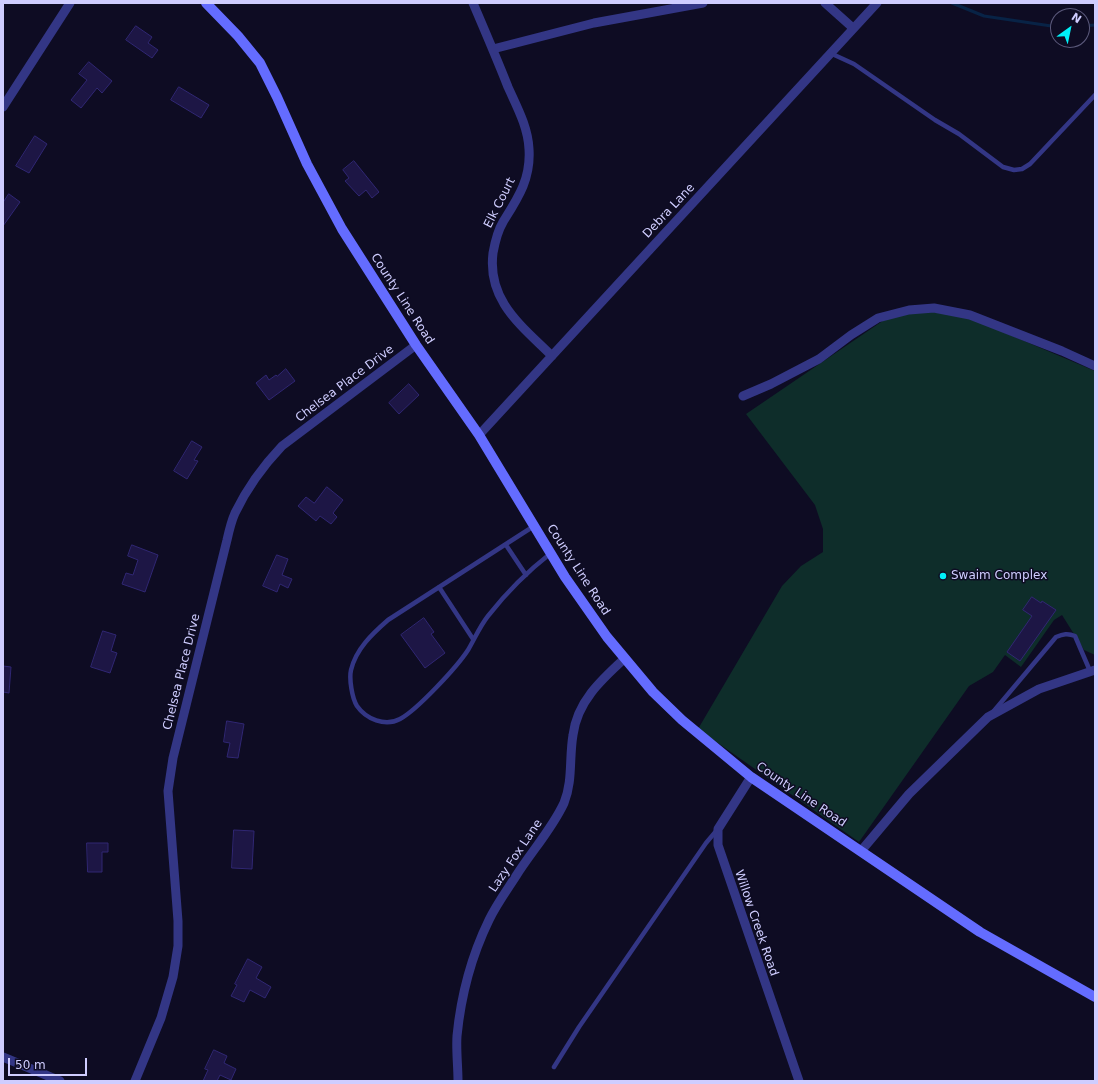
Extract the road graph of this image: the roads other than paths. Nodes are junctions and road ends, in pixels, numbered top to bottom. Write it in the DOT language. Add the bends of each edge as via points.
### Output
graph roads {
  1 [pos="70,3"];
  2 [pos="206,3"];
  3 [pos="473,3"];
  4 [pos="703,3"];
  5 [pos="825,3"];
  6 [pos="877,3"];
  7 [pos="853,28"];
  8 [pos="493,49"];
  9 [pos="830,53"];
  10 [pos="1095,95"];
  11 [pos="3,107"];
  12 [pos="416,345"];
  13 [pos="552,356"];
  14 [pos="1095,366"];
  15 [pos="743,396"];
  16 [pos="479,435"];
  17 [pos="534,526"];
  18 [pos="506,545"];
  19 [pos="551,553"];
  20 [pos="526,575"];
  21 [pos="439,588"];
  22 [pos="473,639"];
  23 [pos="624,658"];
  24 [pos="1092,670"];
  25 [pos="988,717"];
  26 [pos="751,777"];
  27 [pos="718,829"];
  28 [pos="861,851"];
  29 [pos="1095,997"];
  30 [pos="3,1057"];
  31 [pos="554,1067"];
  32 [pos="60,1081"];
  33 [pos="135,1081"];
  34 [pos="458,1081"];
  35 [pos="798,1081"];
  1 -- 11 [label="street"];
  2 -- 12 [label="street, County Line Road" via="260,63 307,164 342,229"];
  3 -- 8 [label="street, Elk Court"];
  4 -- 8 [label="street" via="594,23"];
  5 -- 7 [label="street"];
  6 -- 7 [label="street, Debra Lane"];
  7 -- 9 [label="street, Debra Lane"];
  8 -- 13 [label="street, Elk Court" via="527,134 529,150 523,187 495,239 494,276 500,298 509,312"];
  9 -- 10 [label="lane" via="854,64 959,134 1003,167 1014,170 1030,164"];
  9 -- 13 [label="street, Debra Lane"];
  12 -- 16 [label="street, County Line Road"];
  12 -- 33 [label="street, Chelsea Place Drive" via="282,446 250,486 235,514 173,758 168,791 178,921 178,946 173,977 161,1018"];
  13 -- 16 [label="street, Debra Lane"];
  14 -- 15 [label="street" via="970,315 934,308 909,310 878,318 819,359"];
  16 -- 17 [label="street, County Line Road"];
  17 -- 18 [label="lane"];
  17 -- 19 [label="street, County Line Road"];
  18 -- 20 [label="lane"];
  18 -- 21 [label="lane"];
  19 -- 20 [label="lane"];
  19 -- 23 [label="street, County Line Road" via="606,637"];
  20 -- 22 [label="lane" via="488,616"];
  21 -- 22 [label="lane"];
  21 -- 22 [label="lane" via="388,620 373,633 359,651 351,671 350,687 357,705 369,717 384,722 399,720 442,680"];
  23 -- 26 [label="street, County Line Road" via="653,692 682,720"];
  23 -- 34 [label="street, Lazy Fox Lane" via="588,695 578,715 573,734 570,780 557,817 490,918 478,944 464,986 457,1037"];
  24 -- 25 [label="street" via="1039,689"];
  24 -- 25 [label="lane" via="1075,636 1062,634 1056,637"];
  25 -- 28 [label="street" via="909,794"];
  26 -- 27 [label="street"];
  26 -- 28 [label="street, County Line Road"];
  27 -- 31 [label="lane" via="579,1027"];
  27 -- 35 [label="street, Willow Creek Road" via="718,845 722,858"];
  28 -- 29 [label="street, County Line Road" via="980,932"];
  30 -- 32 [label="street"];
}
